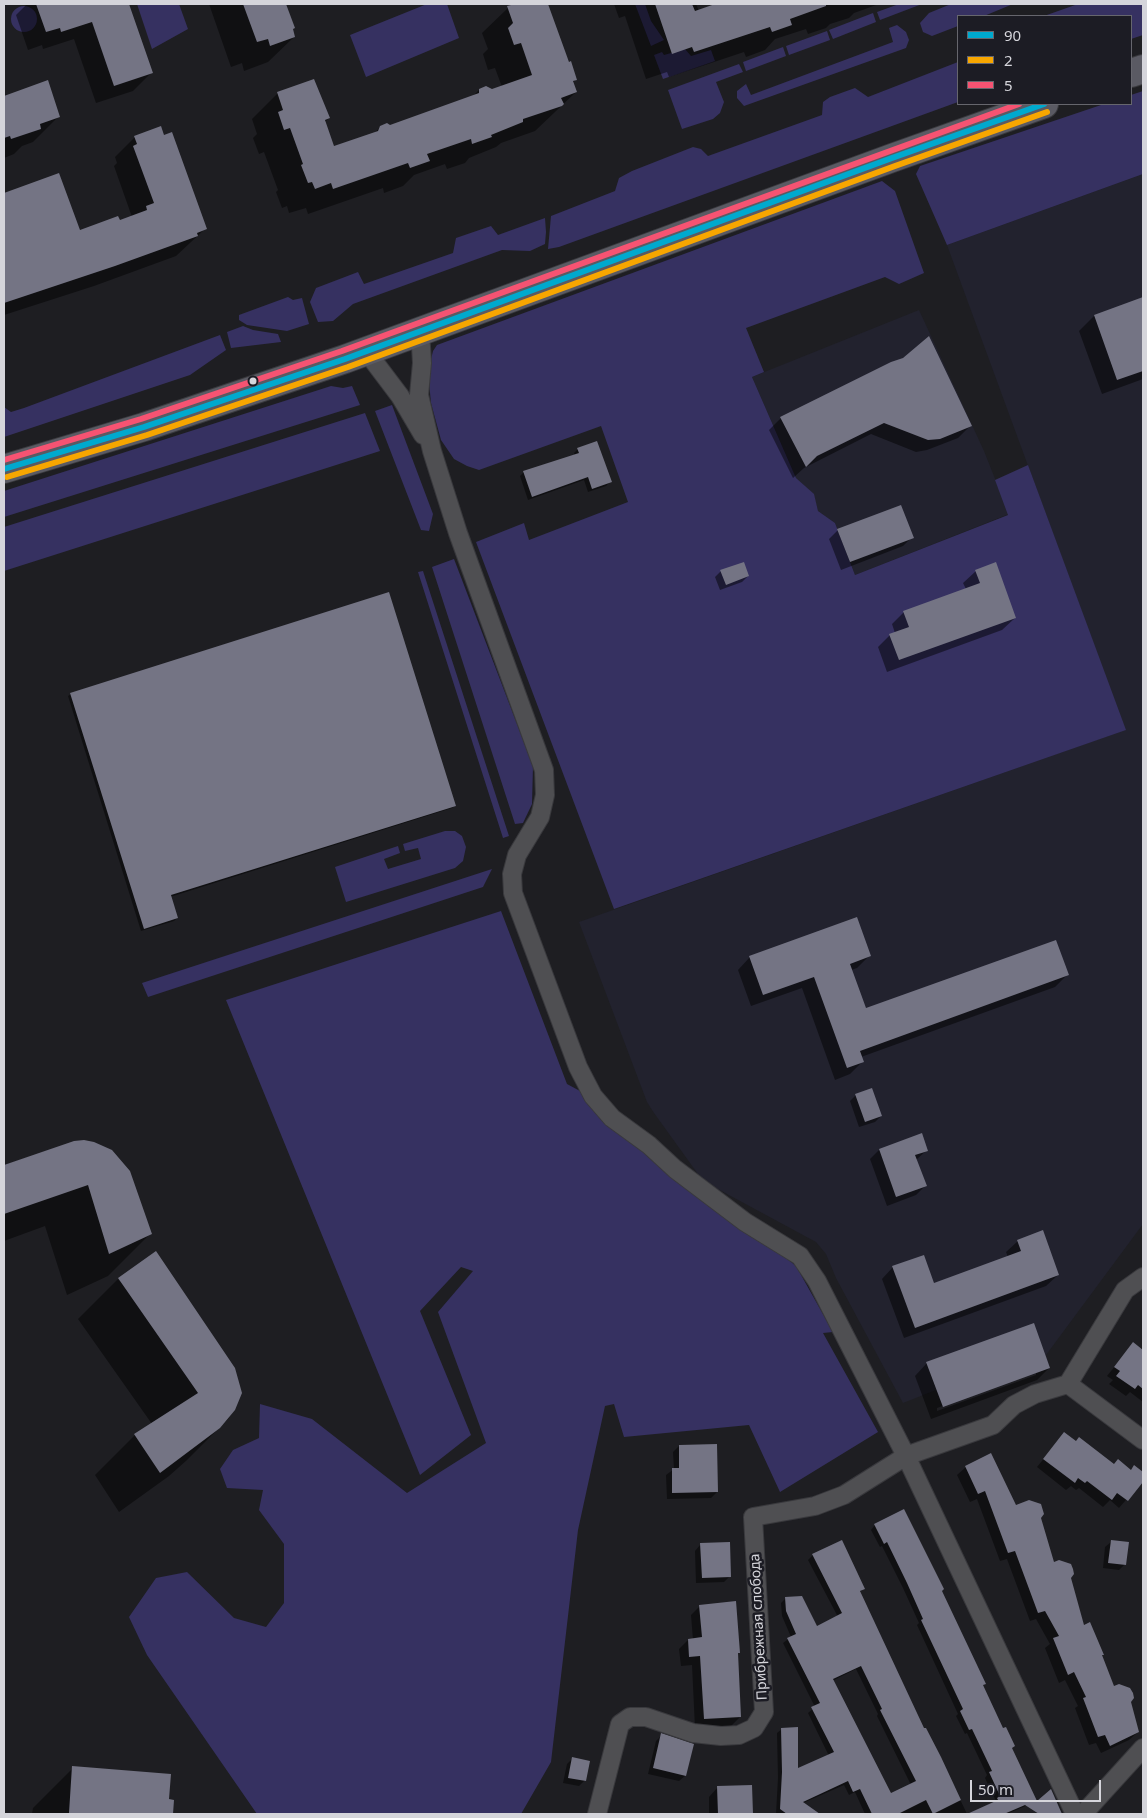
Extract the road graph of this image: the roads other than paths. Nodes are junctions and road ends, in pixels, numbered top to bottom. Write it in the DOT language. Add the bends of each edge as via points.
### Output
graph roads {
  1 [pos="1041,105"];
  2 [pos="420,330"];
  3 [pos="366,351"];
  4 [pos="432,451"];
  5 [pos="4,469"];
  6 [pos="1143,1277"];
  7 [pos="1068,1384"];
  8 [pos="1143,1440"];
  9 [pos="906,1456"];
  10 [pos="1143,1748"];
  11 [pos="597,1814"];
  12 [pos="1075,1814"];
  13 [pos="1083,1814"];
  1 -- 2 [label="main road"];
  2 -- 3 [label="main road"];
  2 -- 4 [label="street" via="422,363 419,395"];
  3 -- 4 [label="street" via="400,396"];
  3 -- 5 [label="main road" via="144,427"];
  4 -- 9 [label="street" via="458,534 544,770 545,795 540,817 517,855 512,874 513,893 578,1067 593,1096 612,1118 745,1222 800,1256 817,1281"];
  6 -- 7 [label="street" via="1125,1290"];
  7 -- 8 [label="street"];
  7 -- 9 [label="street" via="1035,1394 1014,1405 993,1425"];
  9 -- 11 [label="street, Прибрежная слобода" via="844,1495 815,1506 753,1517 764,1712 754,1728 739,1735 721,1736 693,1733 646,1717 630,1717 620,1724"];
  9 -- 12 [label="street"];
  10 -- 13 [label="street"];
}
